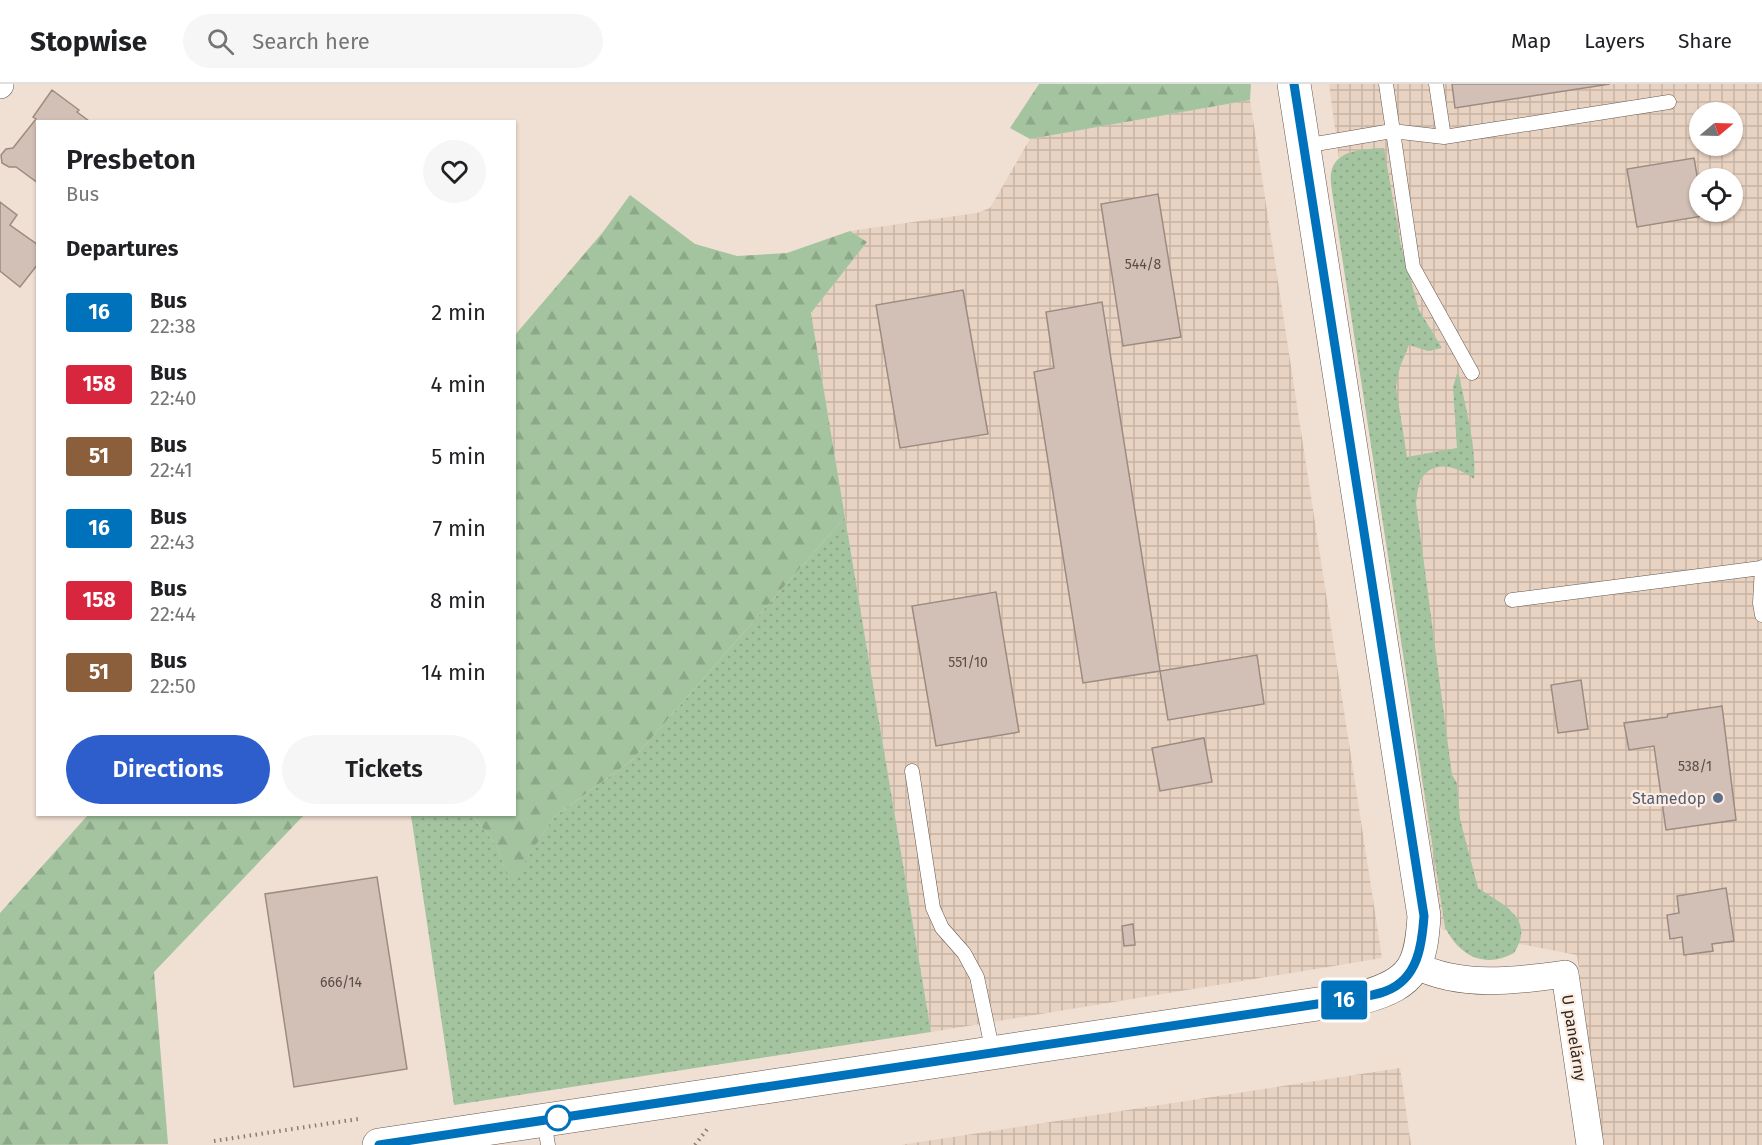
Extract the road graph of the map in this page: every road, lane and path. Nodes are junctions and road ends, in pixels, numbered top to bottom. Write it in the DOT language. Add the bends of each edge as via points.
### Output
graph roads {
  1 [pos="1294,84"];
  2 [pos="1386,84"];
  3 [pos="1436,84"];
  4 [pos="1669,102"];
  5 [pos="1392,131"];
  6 [pos="1444,136"];
  7 [pos="1304,146"];
  8 [pos="1472,373"];
  9 [pos="1762,568"];
  10 [pos="1512,600"];
  11 [pos="1762,615"];
  12 [pos="912,771"];
  13 [pos="1414,965"];
  14 [pos="993,1053"];
  15 [pos="371,1132"];
  16 [pos="546,1133"];
  17 [pos="214,1141"];
  18 [pos="1590,1145"];
  1 -- 7 [label="street"];
  2 -- 5 [label="lane"];
  3 -- 6 [label="lane"];
  4 -- 6 [label="lane"];
  5 -- 6 [label="lane"];
  5 -- 7 [label="lane"];
  5 -- 8 [label="lane" via="1413,267"];
  7 -- 13 [label="street" via="1424,916 1422,943"];
  9 -- 10 [label="lane"];
  9 -- 11 [label="lane"];
  12 -- 14 [label="lane" via="933,908 942,928 964,953 977,977"];
  13 -- 14 [label="street" via="1403,980 1388,990 1364,997"];
  13 -- 18 [label="street, U panelárny" via="1431,973 1472,980 1565,974"];
  14 -- 16 [label="street"];
  15 -- 16 [label="street"];
  15 -- 17 [label="path"];
}
